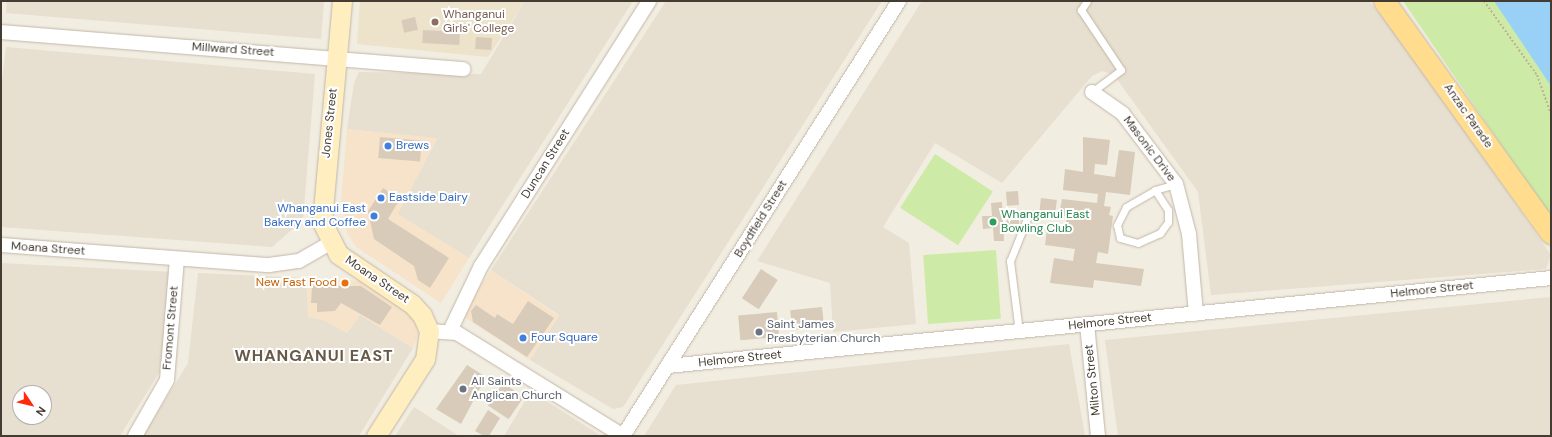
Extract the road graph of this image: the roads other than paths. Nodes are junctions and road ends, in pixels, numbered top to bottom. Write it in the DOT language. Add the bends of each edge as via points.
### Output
graph roads {
  1 [pos="342,1"];
  2 [pos="649,1"];
  3 [pos="899,1"];
  4 [pos="1087,1"];
  5 [pos="1384,1"];
  6 [pos="1,32"];
  7 [pos="337,58"];
  8 [pos="464,69"];
  9 [pos="1092,92"];
  10 [pos="1176,184"];
  11 [pos="1155,190"];
  12 [pos="1028,216"];
  13 [pos="1551,233"];
  14 [pos="330,243"];
  15 [pos="1,245"];
  16 [pos="177,259"];
  17 [pos="1551,278"];
  18 [pos="1196,314"];
  19 [pos="1087,324"];
  20 [pos="429,331"];
  21 [pos="450,331"];
  22 [pos="1019,332"];
  23 [pos="668,366"];
  24 [pos="135,436"];
  25 [pos="376,436"];
  26 [pos="623,436"];
  27 [pos="1098,436"];
  1 -- 7 [label="main road, Jones Street"];
  2 -- 21 [label="street, Duncan Street" via="481,266"];
  3 -- 23 [label="street, Boydfield Street"];
  4 -- 9 [label="lane" via="1081,10 1121,70"];
  5 -- 13 [label="main road, Anzac Parade"];
  6 -- 7 [label="street, Millward Street"];
  7 -- 8 [label="street, Millward Street"];
  7 -- 14 [label="main road, Jones Street" via="321,208 322,222"];
  9 -- 10 [label="street, Masonic Drive" via="1123,114"];
  10 -- 11 [label="lane"];
  10 -- 18 [label="street, Masonic Drive" via="1190,234"];
  11 -- 11 [label="lane" via="1126,207 1117,225 1120,238 1138,243 1160,233 1168,222 1168,210"];
  12 -- 22 [label="lane" via="1010,261"];
  14 -- 16 [label="street, Moana Street" via="285,265"];
  14 -- 20 [label="main road, Moana Street" via="348,262 412,304 422,315"];
  15 -- 16 [label="street, Moana Street"];
  16 -- 24 [label="street, Fromont Street" via="167,380"];
  17 -- 18 [label="street, Helmore Street"];
  18 -- 19 [label="street, Helmore Street"];
  19 -- 22 [label="street, Helmore Street"];
  19 -- 27 [label="street, Milton Street"];
  20 -- 21 [label="street"];
  20 -- 25 [label="main road" via="425,359"];
  21 -- 26 [label="street"];
  22 -- 23 [label="street, Helmore Street"];
  23 -- 26 [label="street, Boydfield Street"];
}
